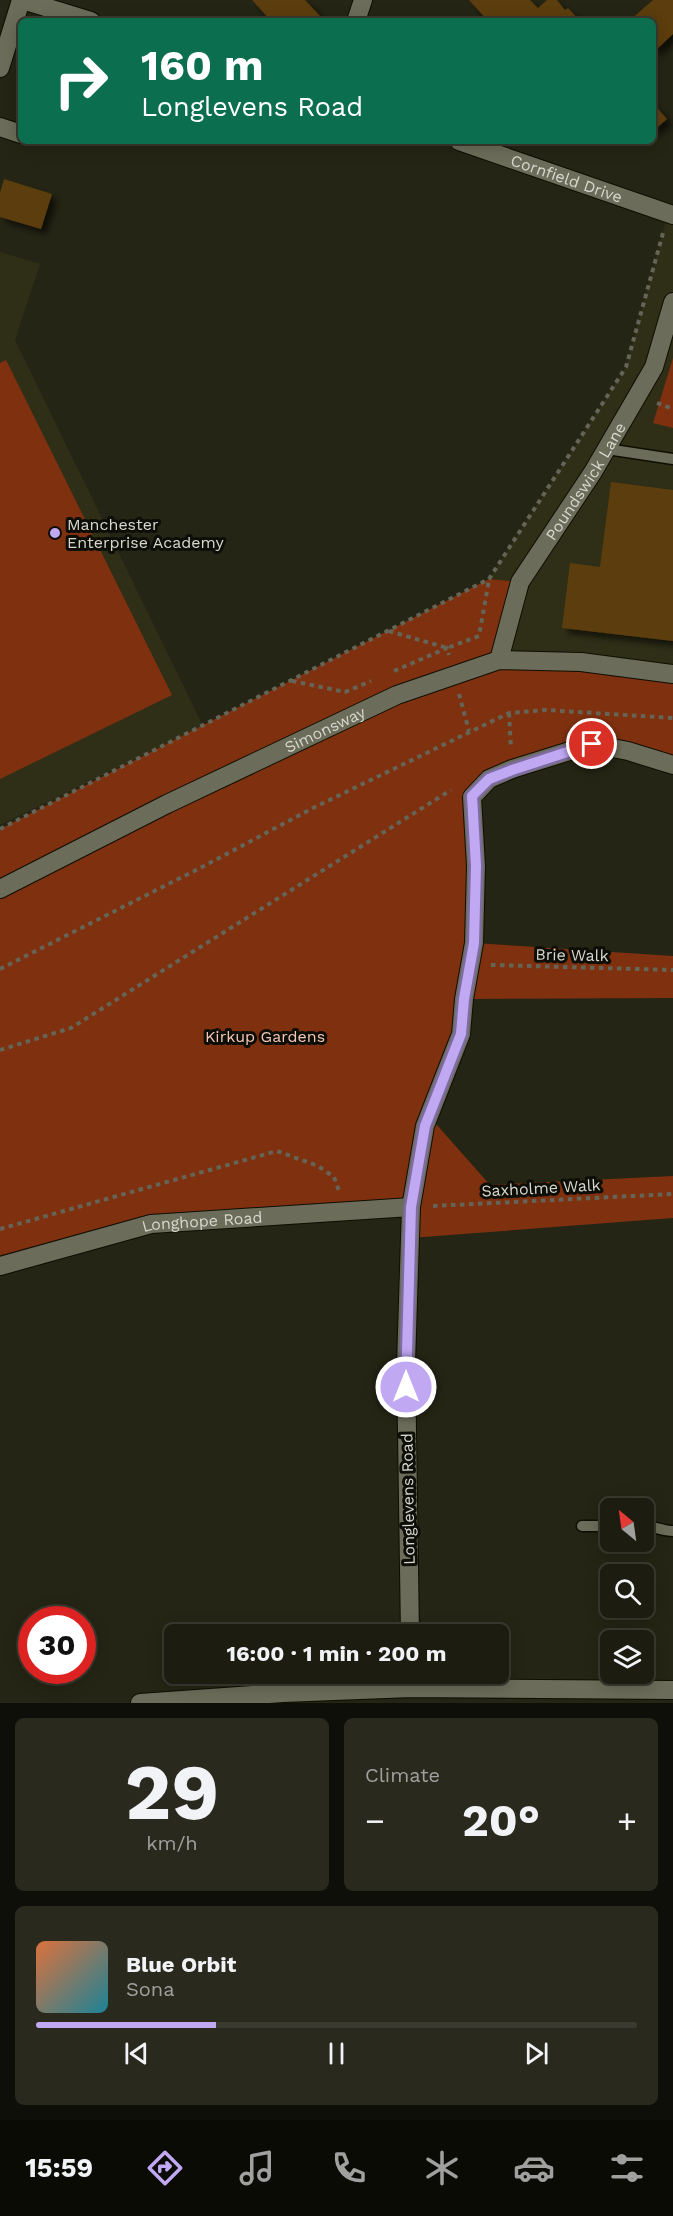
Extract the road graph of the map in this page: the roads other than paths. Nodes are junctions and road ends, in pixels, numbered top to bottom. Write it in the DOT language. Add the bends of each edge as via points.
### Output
graph roads {
  1 [pos="22,0"];
  2 [pos="363,0"];
  3 [pos="81,18"];
  4 [pos="357,18"];
  5 [pos="0,69"];
  6 [pos="0,127"];
  7 [pos="18,133"];
  8 [pos="468,144"];
  9 [pos="670,214"];
  10 [pos="673,302"];
  11 [pos="607,449"];
  12 [pos="673,459"];
  13 [pos="499,660"];
  14 [pos="673,674"];
  15 [pos="673,765"];
  16 [pos="0,889"];
  17 [pos="411,1207"];
  18 [pos="0,1266"];
  19 [pos="582,1526"];
  20 [pos="600,1526"];
  21 [pos="654,1528"];
  22 [pos="673,1531"];
  23 [pos="410,1624"];
  24 [pos="388,1684"];
  25 [pos="441,1684"];
  26 [pos="673,1690"];
  27 [pos="560,1696"];
  28 [pos="283,1698"];
  29 [pos="140,1703"];
  1 -- 3 [label="street"];
  1 -- 5 [label="street"];
  2 -- 4 [label="street"];
  6 -- 7 [label="street"];
  8 -- 9 [label="street, Cornfield Drive"];
  10 -- 11 [label="street, Poundswick Lane" via="654,368"];
  11 -- 12 [label="lane"];
  11 -- 13 [label="street, Poundswick Lane" via="520,582"];
  13 -- 14 [label="street, Simonsway" via="581,662"];
  13 -- 16 [label="street, Simonsway" via="397,695 167,804"];
  15 -- 17 [label="street, Longlevens Road" via="592,744 489,779 472,796 476,866 474,943 461,1034 425,1126"];
  17 -- 18 [label="street, Longhope Road" via="151,1224"];
  17 -- 23 [label="street, Longlevens Road" via="406,1364"];
  19 -- 20 [label="lane"];
  21 -- 22 [label="lane"];
  24 -- 28 [label="street"];
  25 -- 27 [label="street"];
  26 -- 27 [label="street"];
  28 -- 29 [label="street"];
}
